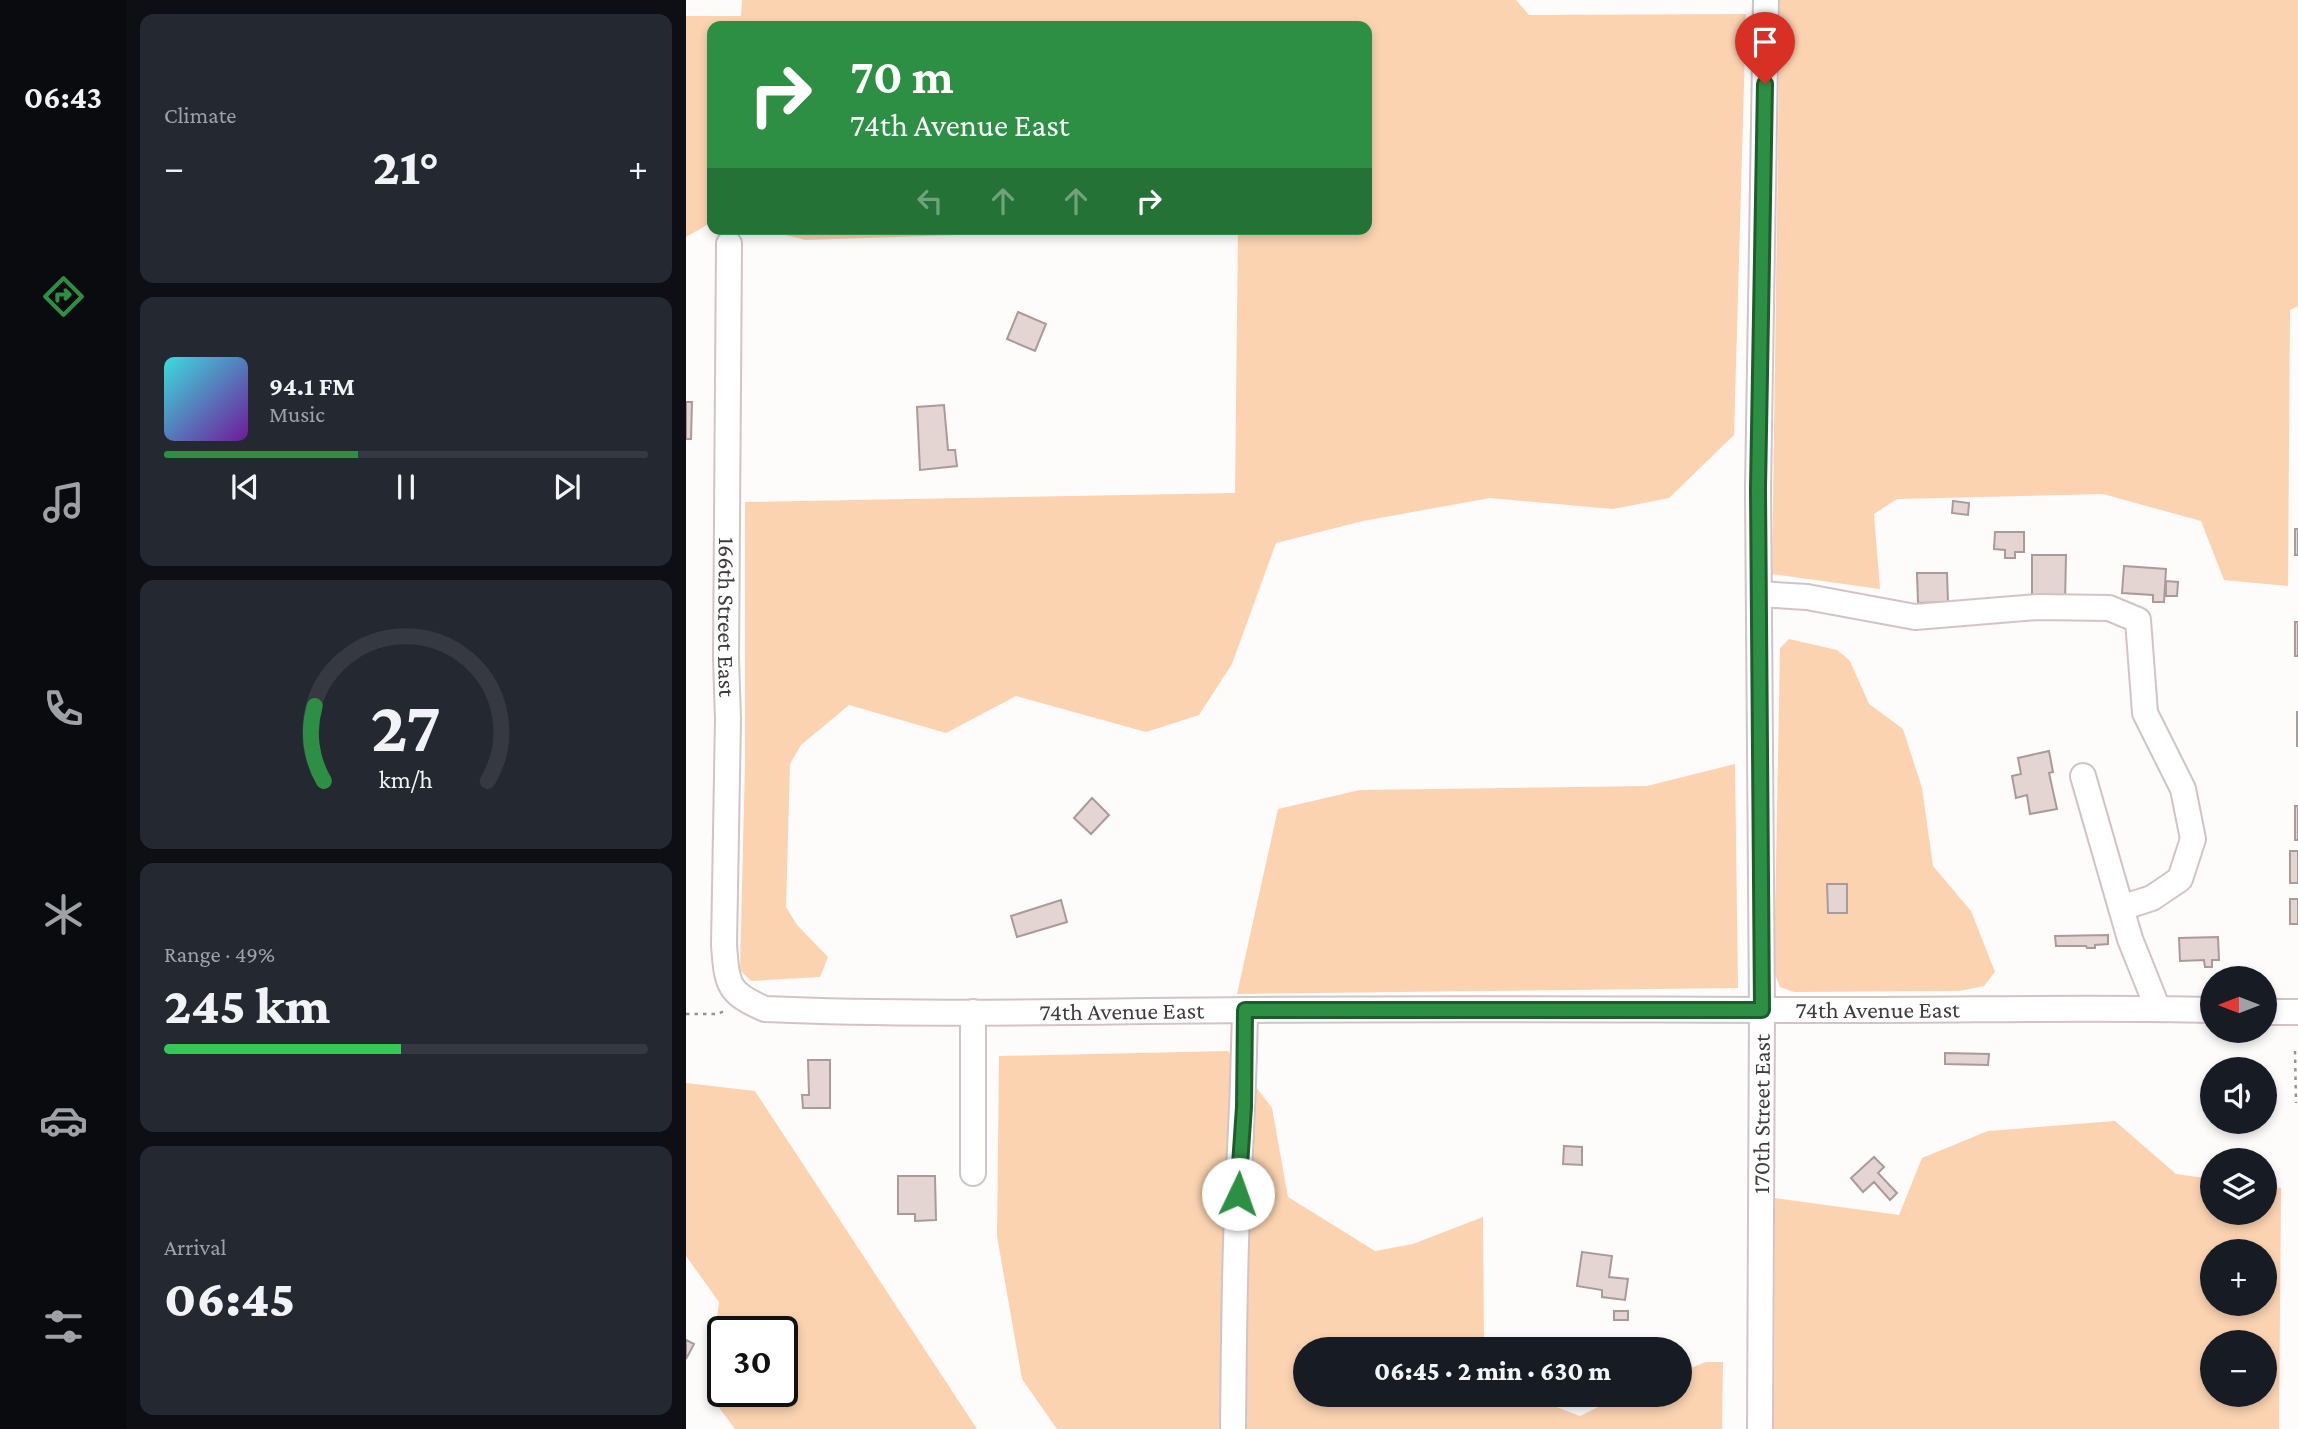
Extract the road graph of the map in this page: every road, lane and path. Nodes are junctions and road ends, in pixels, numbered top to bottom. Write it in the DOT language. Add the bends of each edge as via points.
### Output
graph roads {
  1 [pos="1766,0"];
  2 [pos="729,244"];
  3 [pos="1759,594"];
  4 [pos="2083,776"];
  5 [pos="2121,908"];
  6 [pos="739,995"];
  7 [pos="2158,1009"];
  8 [pos="1245,1010"];
  9 [pos="1762,1010"];
  10 [pos="2200,1010"];
  11 [pos="973,1012"];
  12 [pos="2277,1012"];
  13 [pos="2298,1012"];
  14 [pos="686,1014"];
  15 [pos="2295,1051"];
  16 [pos="2296,1103"];
  17 [pos="973,1173"];
  18 [pos="1233,1429"];
  19 [pos="1760,1429"];
  1 -- 3 [label="street, 170th Street East"];
  2 -- 6 [label="street, 166th Street East" via="724,945 726,971"];
  3 -- 5 [label="street" via="1807,597 1915,617 2038,607 2109,608 2138,620 2145,713 2183,789 2193,839 2180,879 2152,898"];
  3 -- 9 [label="street, 170th Street East"];
  4 -- 5 [label="street"];
  5 -- 7 [label="street"];
  6 -- 11 [label="street, 74th Avenue East" via="765,1009"];
  6 -- 14 [label="path" via="717,1014"];
  7 -- 9 [label="street, 74th Avenue East"];
  7 -- 10 [label="street, 74th Avenue East"];
  8 -- 9 [label="street, 74th Avenue East"];
  8 -- 11 [label="street, 74th Avenue East"];
  8 -- 18 [label="street"];
  9 -- 19 [label="street, 170th Street East"];
  11 -- 17 [label="street"];
  12 -- 13 [label="street"];
  15 -- 16 [label="path"];
}
